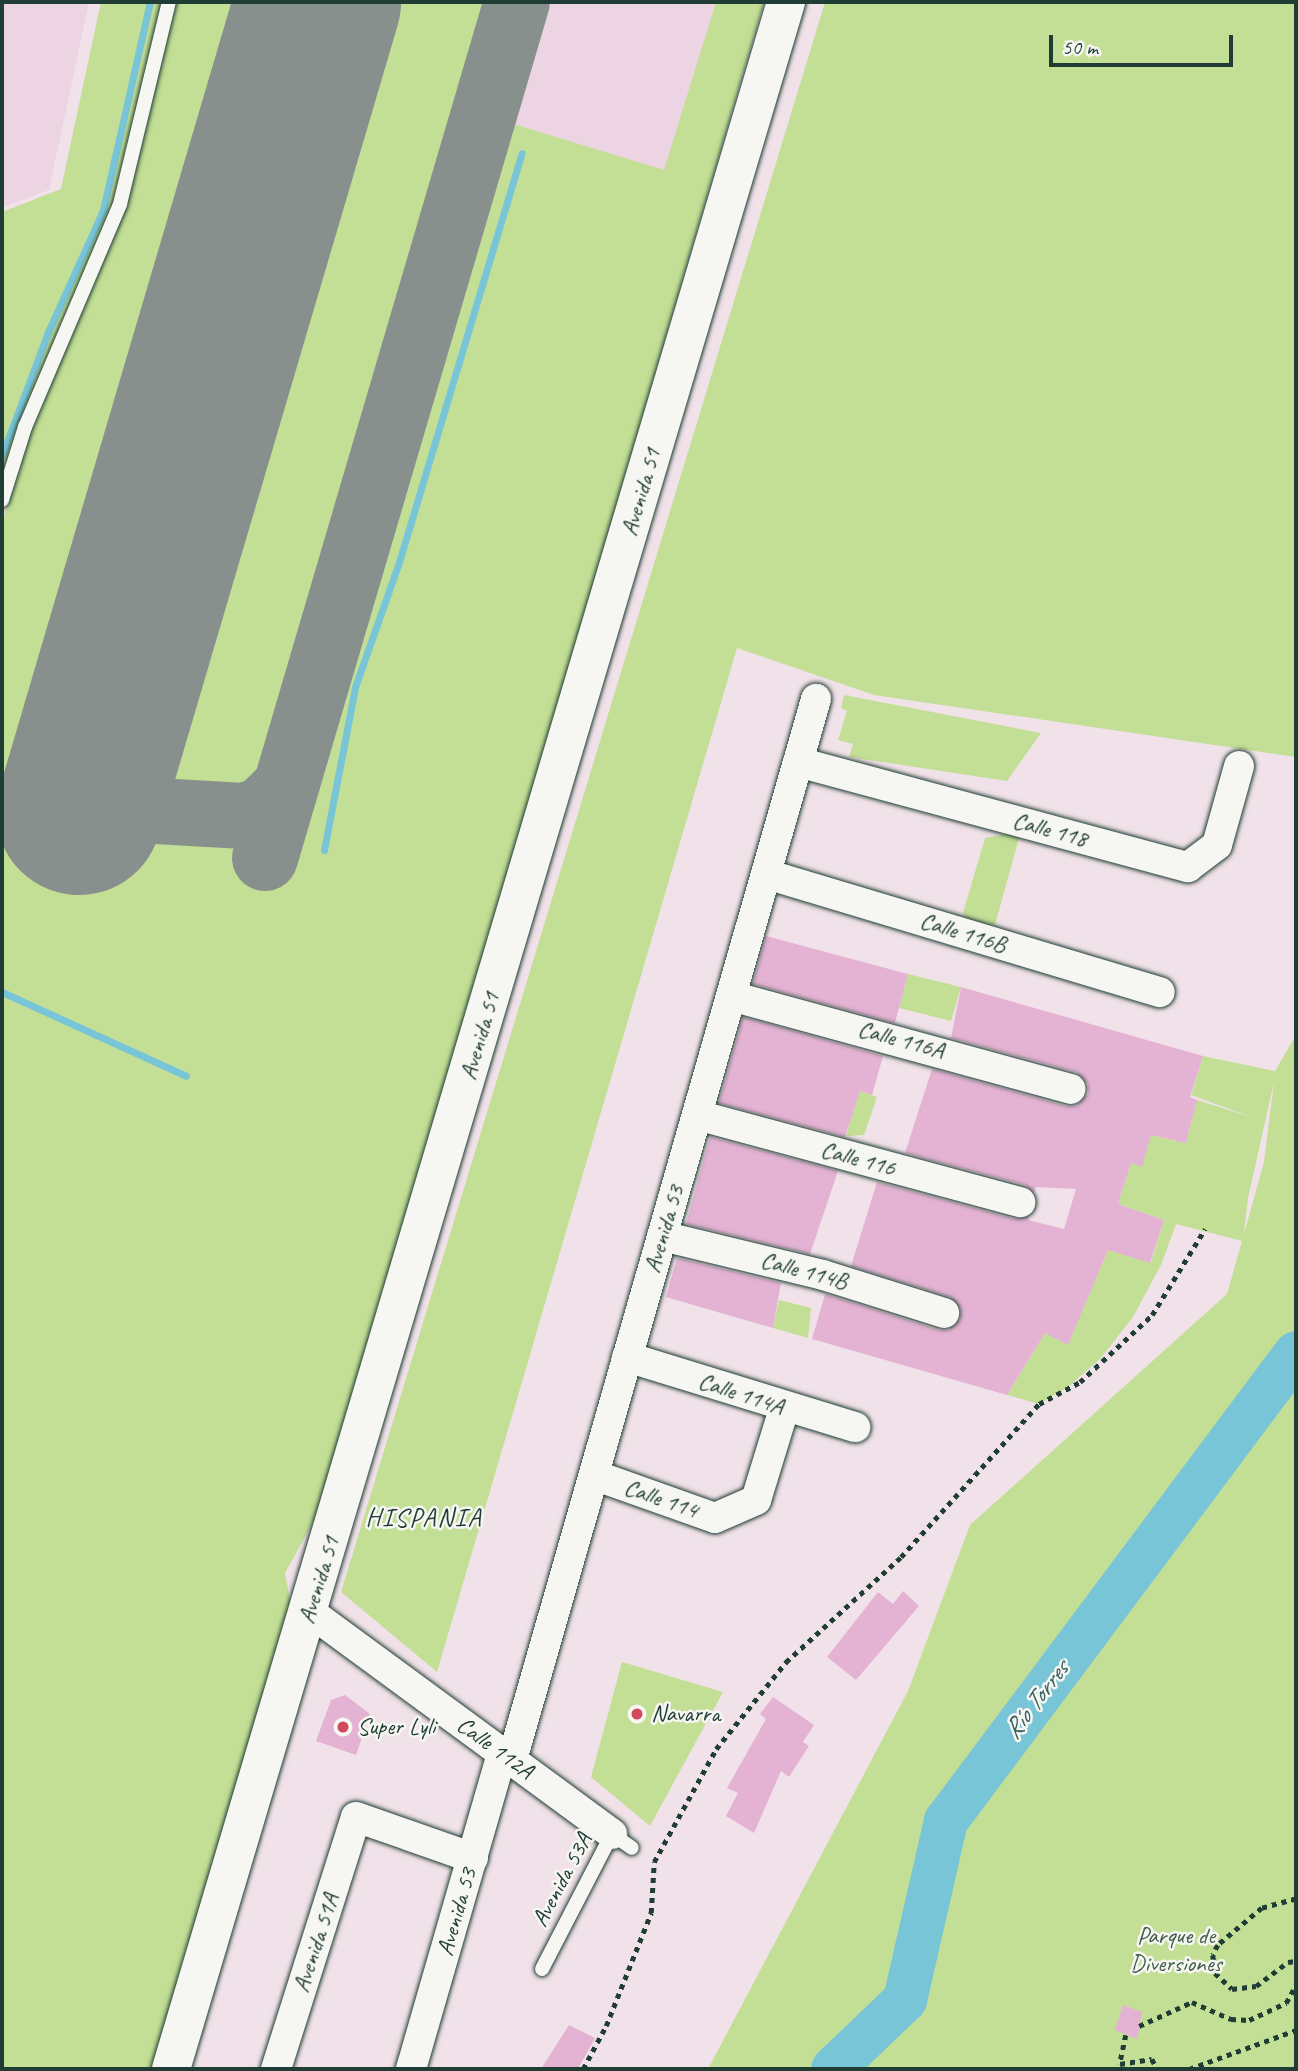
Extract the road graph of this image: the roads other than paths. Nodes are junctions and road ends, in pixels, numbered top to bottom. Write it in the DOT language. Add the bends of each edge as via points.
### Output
graph roads {
  1 [pos="169,2"];
  2 [pos="786,2"];
  3 [pos="2,500"];
  4 [pos="816,699"];
  5 [pos="798,762"];
  6 [pos="1239,766"];
  7 [pos="766,874"];
  8 [pos="1160,992"];
  9 [pos="731,996"];
  10 [pos="1071,1089"];
  11 [pos="697,1115"];
  12 [pos="1020,1202"];
  13 [pos="662,1236"];
  14 [pos="944,1313"];
  15 [pos="627,1357"];
  16 [pos="784,1409"];
  17 [pos="855,1427"];
  18 [pos="594,1475"];
  19 [pos="310,1612"];
  20 [pos="507,1757"];
  21 [pos="622,1841"];
  22 [pos="473,1858"];
  23 [pos="542,1969"];
  24 [pos="171,2069"];
  25 [pos="276,2069"];
  26 [pos="411,2069"];
  1 -- 3 [label="lane" via="120,204 25,427"];
  2 -- 19 [label="main road, Avenida 51"];
  4 -- 5 [label="street, Avenida 53"];
  5 -- 6 [label="street, Calle 118" via="1188,867 1217,845"];
  5 -- 7 [label="street, Avenida 53"];
  7 -- 8 [label="street, Calle 116B"];
  7 -- 9 [label="street, Avenida 53"];
  9 -- 10 [label="street, Calle 116A"];
  9 -- 11 [label="street, Avenida 53"];
  11 -- 12 [label="street, Calle 116"];
  11 -- 13 [label="street, Avenida 53"];
  13 -- 14 [label="street, Calle 114B" via="823,1275"];
  13 -- 15 [label="street, Avenida 53"];
  15 -- 16 [label="street, Calle 114A"];
  15 -- 18 [label="street, Avenida 53"];
  16 -- 17 [label="street, Calle 114A"];
  16 -- 18 [label="street, Calle 114" via="756,1500 715,1518"];
  18 -- 20 [label="street, Avenida 53"];
  19 -- 20 [label="street, Calle 112A"];
  19 -- 24 [label="main road, Avenida 51"];
  20 -- 21 [label="street, Calle 112A"];
  20 -- 22 [label="street, Avenida 53"];
  21 -- 23 [label="lane, Avenida 53A"];
  22 -- 25 [label="street, Avenida 51A" via="356,1817"];
  22 -- 26 [label="street, Avenida 53"];
}
